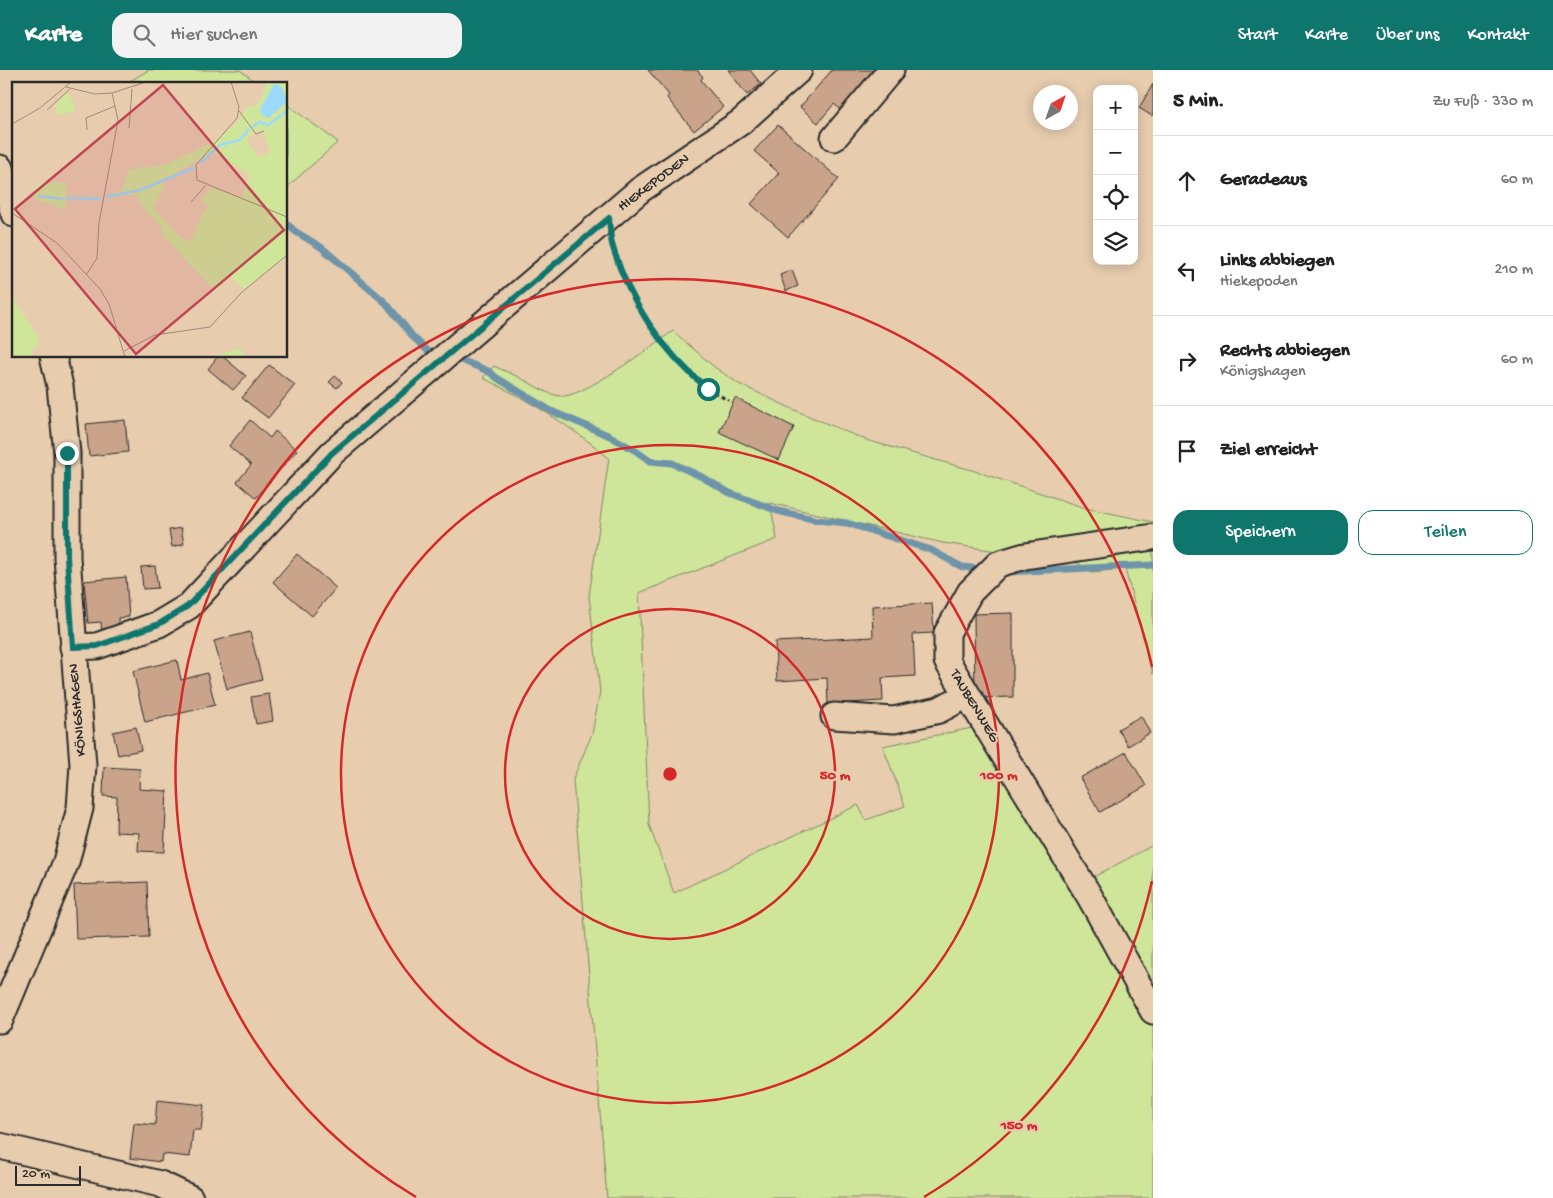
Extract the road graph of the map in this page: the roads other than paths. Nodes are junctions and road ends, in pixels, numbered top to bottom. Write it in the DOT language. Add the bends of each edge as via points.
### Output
graph roads {
  1 [pos="799,70"];
  2 [pos="891,70"];
  3 [pos="834,138"];
  4 [pos="0,168"];
  5 [pos="12,207"];
  6 [pos="53,358"];
  7 [pos="1153,537"];
  8 [pos="73,647"];
  9 [pos="967,696"];
  10 [pos="834,716"];
  11 [pos="1153,1011"];
  12 [pos="0,1020"];
  13 [pos="0,1146"];
  14 [pos="190,1198"];
  1 -- 8 [label="street, HIEKEPODEN" via="741,122 640,190 332,453 188,606 159,624 106,643"];
  2 -- 3 [label="street"];
  4 -- 5 [label="street"];
  6 -- 8 [label="street, KÖNIGSHAGEN" via="60,386 67,453 67,557"];
  7 -- 9 [label="street, TAUBENWEG" via="1025,556 998,564 970,592 947,633 947,661"];
  8 -- 12 [label="street, KÖNIGSHAGEN" via="83,766 80,808 66,862"];
  9 -- 10 [label="street" via="939,710 894,720"];
  9 -- 11 [label="street, TAUBENWEG" via="1090,897"];
  13 -- 14 [label="street" via="160,1184"];
}
